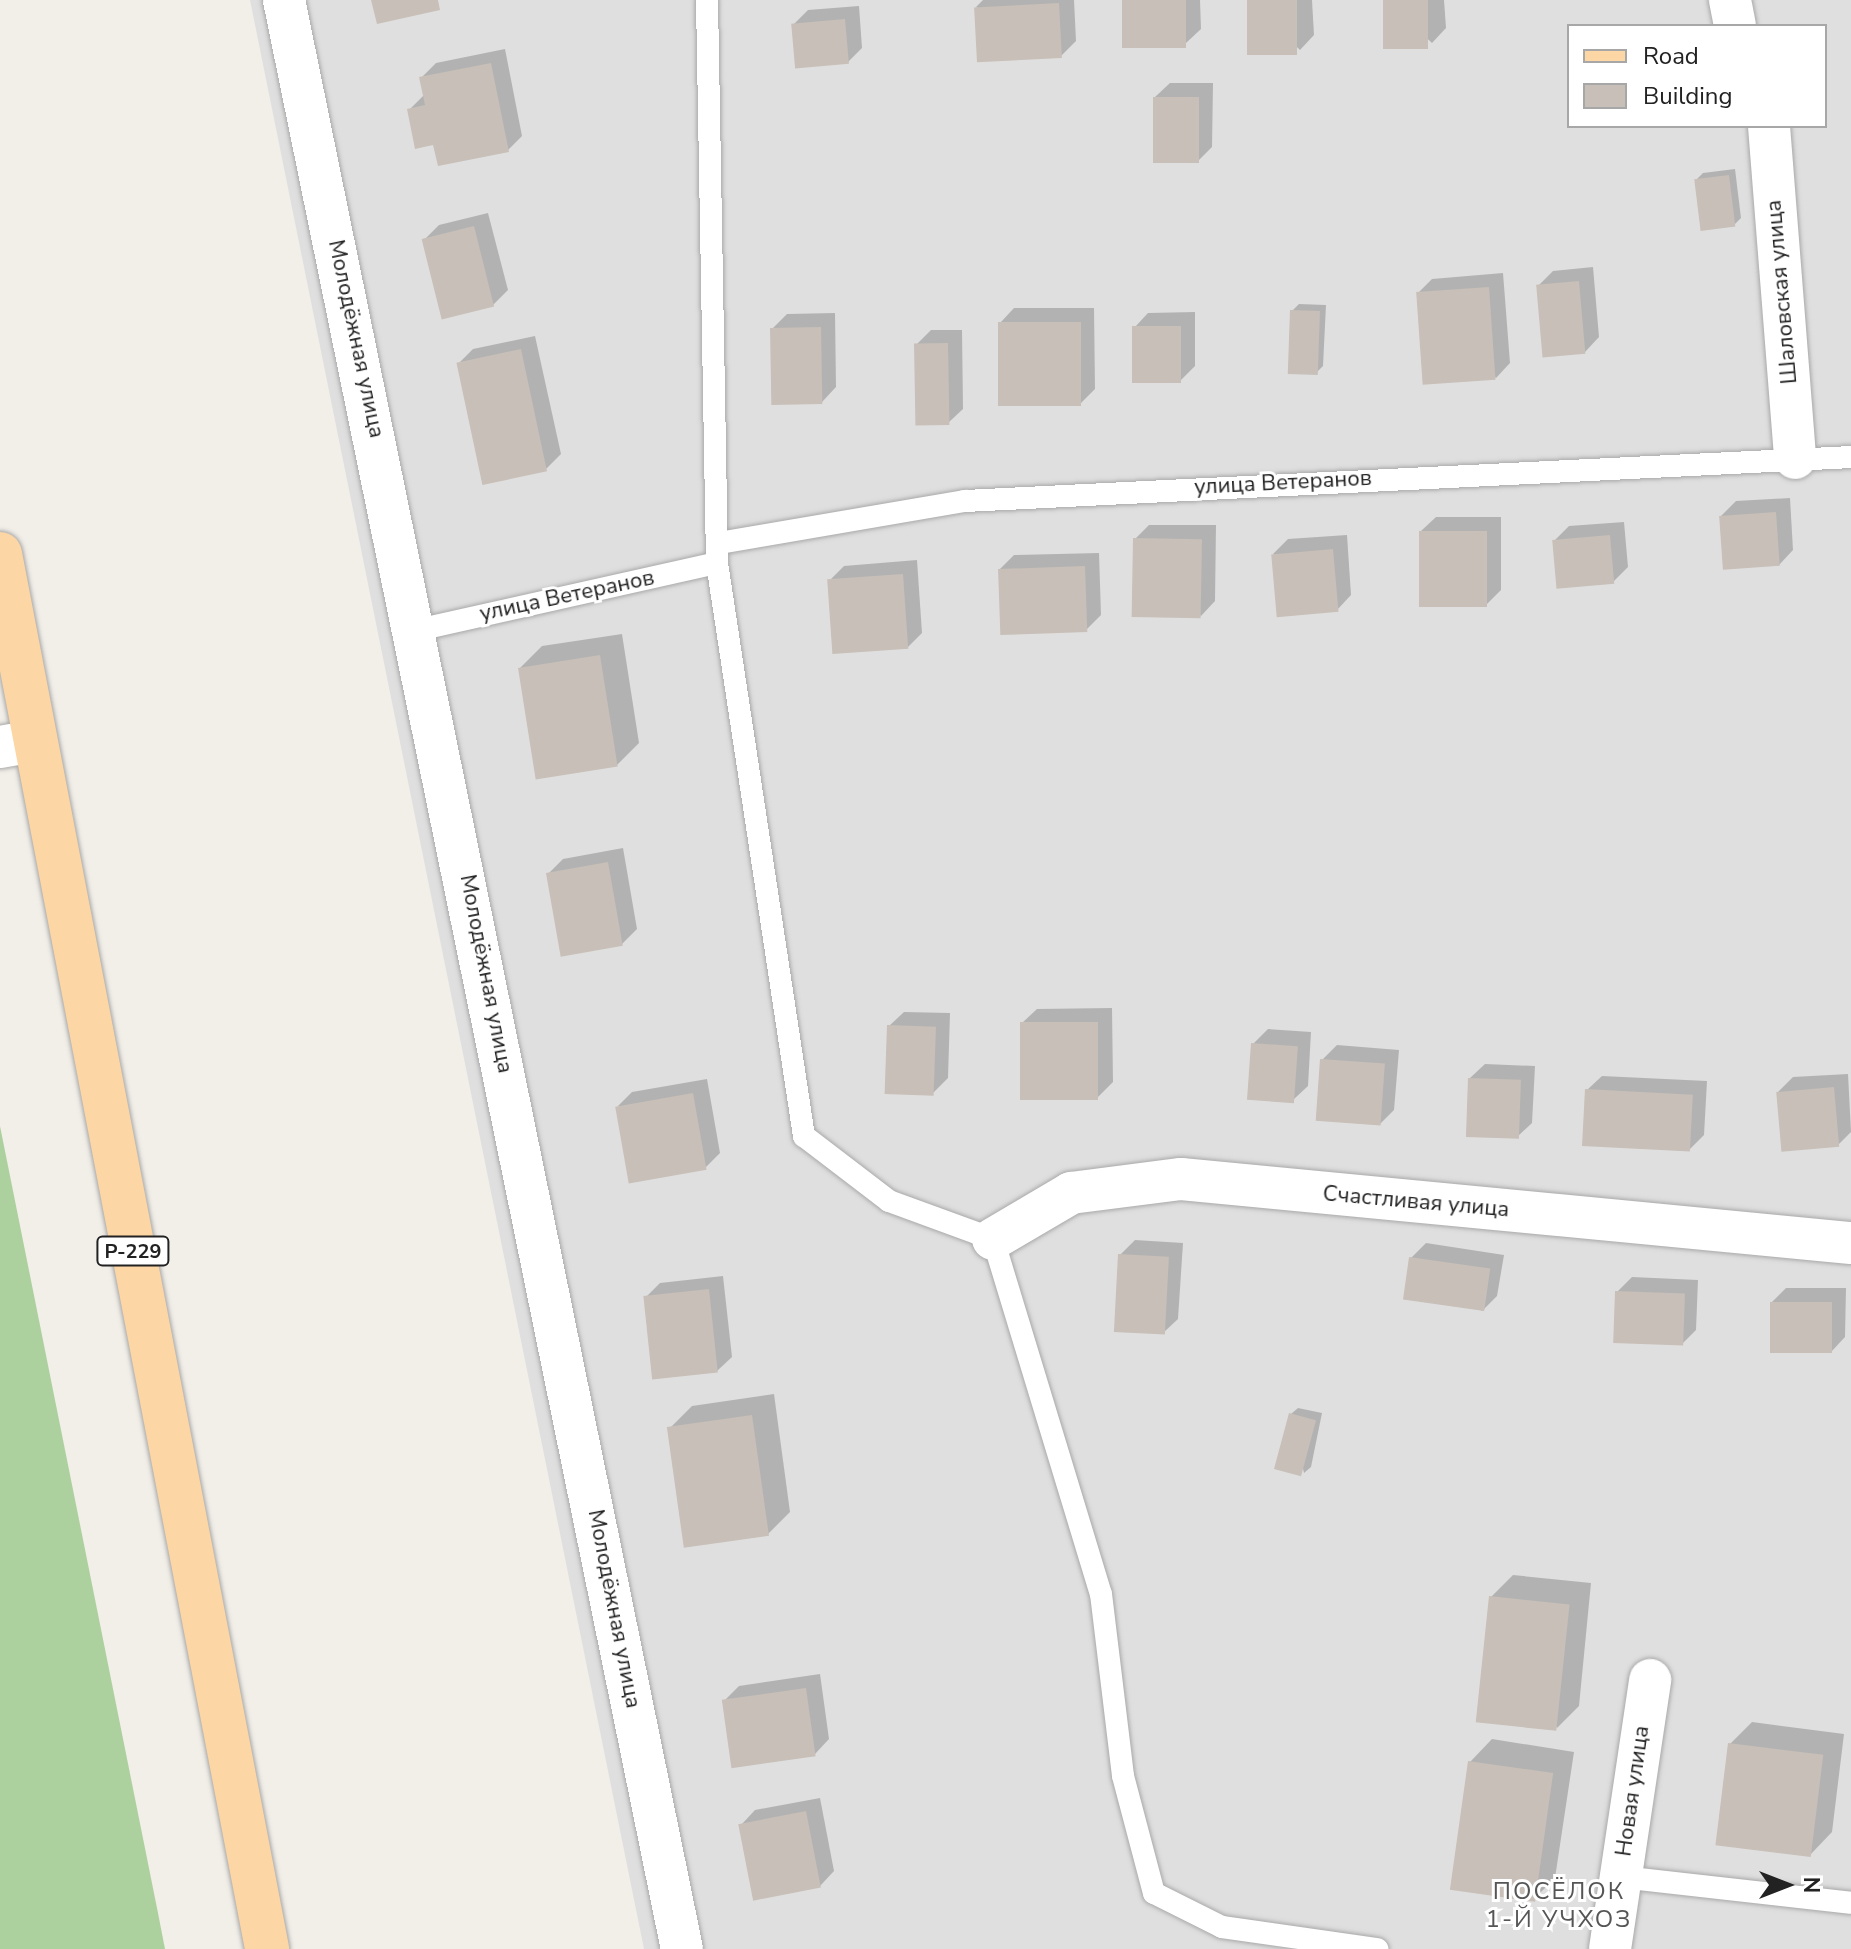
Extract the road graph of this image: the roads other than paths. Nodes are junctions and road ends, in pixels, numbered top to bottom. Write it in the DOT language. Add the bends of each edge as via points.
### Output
graph roads {
  1 [pos="284,0"];
  2 [pos="707,0"];
  3 [pos="1730,0"];
  4 [pos="1735,24"];
  5 [pos="1769,128"];
  6 [pos="1851,457"];
  7 [pos="1795,458"];
  8 [pos="718,553"];
  9 [pos="0,554"];
  10 [pos="417,630"];
  11 [pos="18,744"];
  12 [pos="993,1239"];
  13 [pos="1851,1243"];
  14 [pos="1650,1680"];
  15 [pos="1621,1877"];
  16 [pos="1851,1903"];
  17 [pos="267,1949"];
  18 [pos="682,1949"];
  19 [pos="1377,1949"];
  20 [pos="1610,1949"];
  1 -- 10 [label="street, Молодёжная улица"];
  2 -- 8 [label="lane"];
  3 -- 4 [label="street"];
  5 -- 7 [label="street, Шаловская улица"];
  6 -- 7 [label="lane, улица Ветеранов"];
  7 -- 8 [label="lane, улица Ветеранов" via="965,501"];
  8 -- 10 [label="lane, улица Ветеранов"];
  8 -- 12 [label="lane" via="804,1136 889,1201"];
  9 -- 11 [label="main road, Р-229"];
  10 -- 18 [label="street, Молодёжная улица"];
  11 -- 17 [label="main road, Р-229"];
  12 -- 13 [label="street, Счастливая улица" via="1071,1193 1181,1179"];
  12 -- 19 [label="lane" via="1101,1594 1123,1776 1154,1893 1222,1927"];
  14 -- 15 [label="street, Новая улица"];
  15 -- 16 [label="lane"];
  15 -- 20 [label="street, Новая улица"];
}
